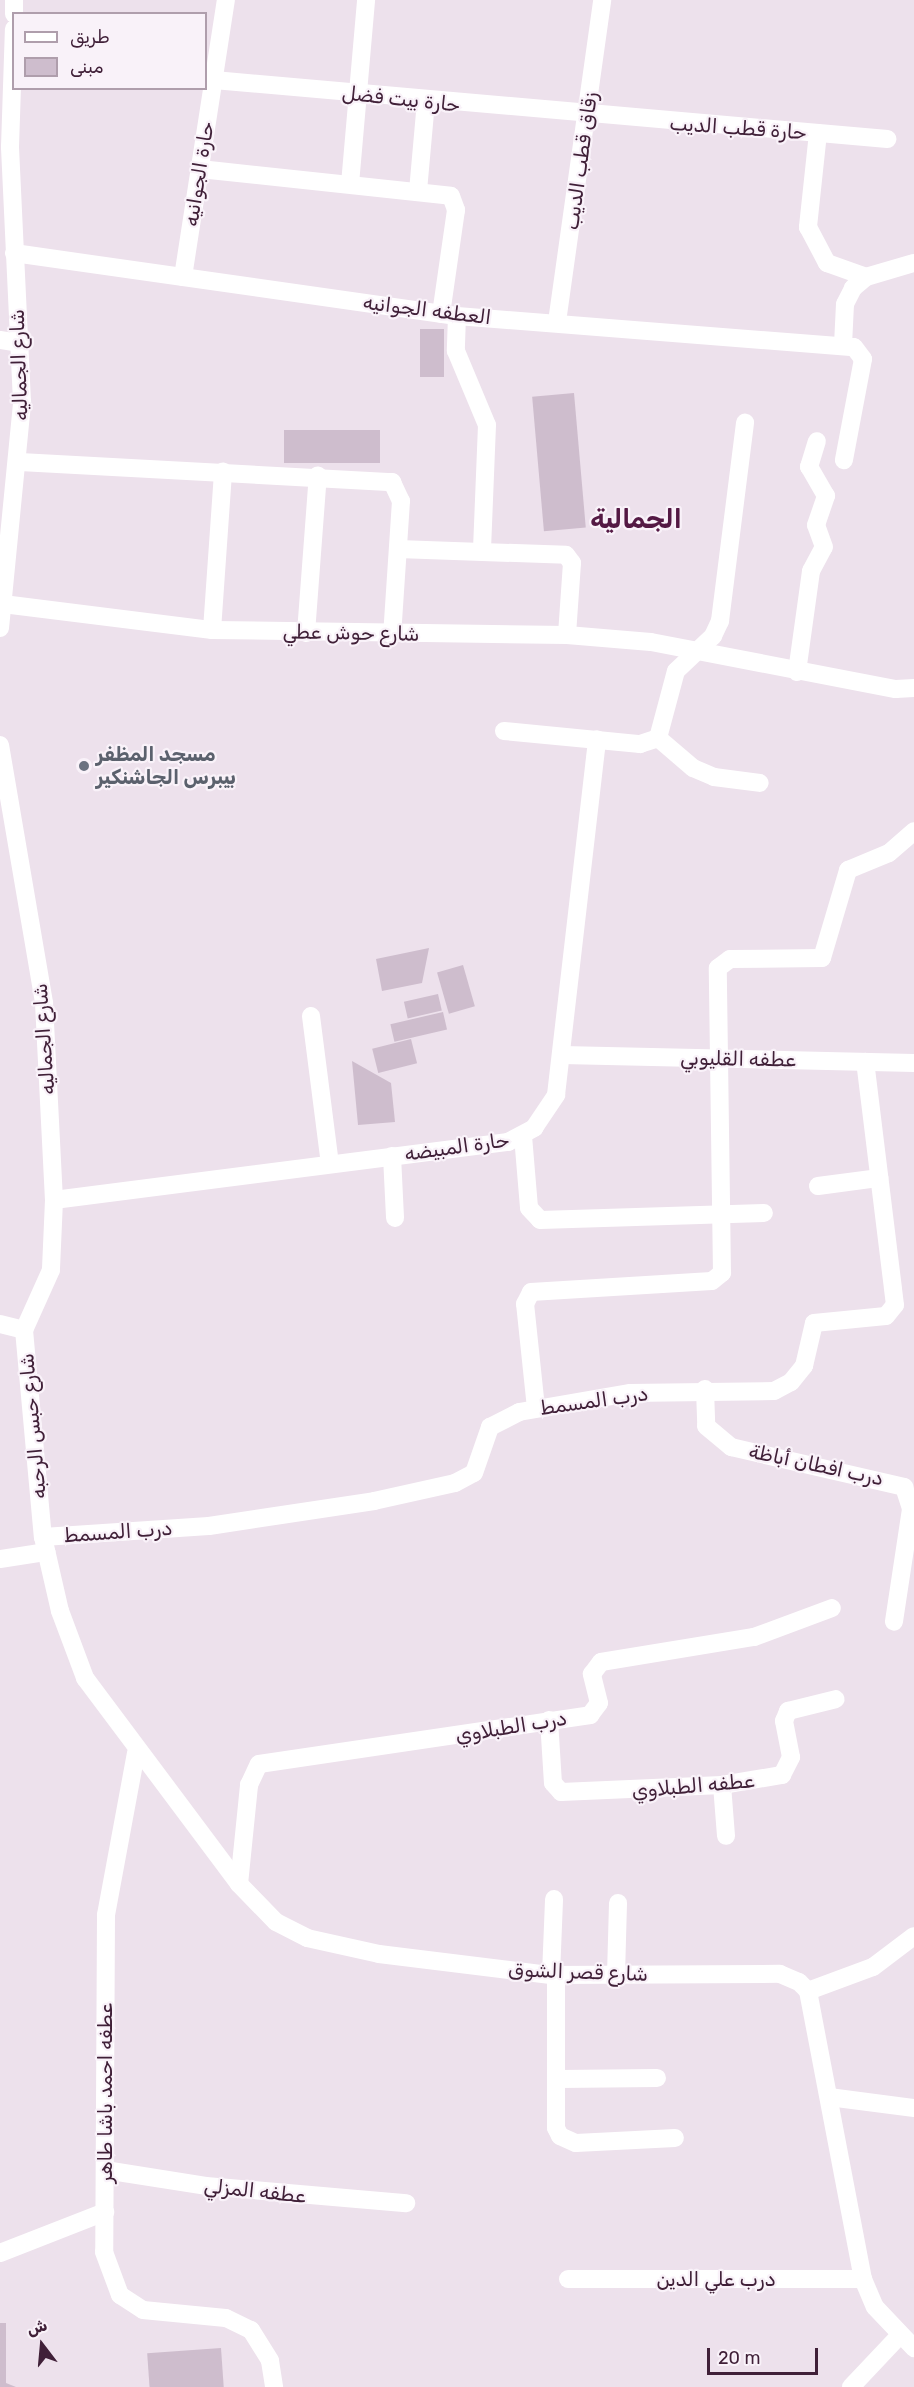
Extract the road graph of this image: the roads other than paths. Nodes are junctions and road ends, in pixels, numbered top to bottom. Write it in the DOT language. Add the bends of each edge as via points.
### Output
graph roads {
  1 [pos="226,0"];
  2 [pos="366,0"];
  3 [pos="602,0"];
  4 [pos="12,55"];
  5 [pos="214,80"];
  6 [pos="360,95"];
  7 [pos="426,101"];
  8 [pos="589,117"];
  9 [pos="818,133"];
  10 [pos="887,139"];
  11 [pos="5,146"];
  12 [pos="200,169"];
  13 [pos="350,184"];
  14 [pos="418,191"];
  15 [pos="14,253"];
  16 [pos="914,263"];
  17 [pos="183,277"];
  18 [pos="866,277"];
  19 [pos="449,315"];
  20 [pos="557,322"];
  21 [pos="0,340"];
  22 [pos="20,343"];
  23 [pos="843,345"];
  24 [pos="745,423"];
  25 [pos="817,441"];
  26 [pos="844,460"];
  27 [pos="20,462"];
  28 [pos="223,471"];
  29 [pos="318,475"];
  30 [pos="398,549"];
  31 [pos="482,551"];
  32 [pos="3,604"];
  33 [pos="0,628"];
  34 [pos="212,630"];
  35 [pos="306,633"];
  36 [pos="567,634"];
  37 [pos="392,635"];
  38 [pos="700,649"];
  39 [pos="797,672"];
  40 [pos="914,688"];
  41 [pos="504,731"];
  42 [pos="658,738"];
  43 [pos="597,740"];
  44 [pos="0,745"];
  45 [pos="760,783"];
  46 [pos="914,831"];
  47 [pos="311,1016"];
  48 [pos="562,1055"];
  49 [pos="718,1059"];
  50 [pos="865,1062"];
  51 [pos="914,1063"];
  52 [pos="523,1136"];
  53 [pos="392,1156"];
  54 [pos="330,1164"];
  55 [pos="879,1179"];
  56 [pos="818,1186"];
  57 [pos="54,1200"];
  58 [pos="764,1213"];
  59 [pos="721,1215"];
  60 [pos="395,1218"];
  61 [pos="0,1324"];
  62 [pos="24,1330"];
  63 [pos="705,1389"];
  64 [pos="536,1408"];
  65 [pos="44,1545"];
  66 [pos="0,1560"];
  67 [pos="832,1608"];
  68 [pos="894,1622"];
  69 [pos="836,1699"];
  70 [pos="549,1720"];
  71 [pos="136,1753"];
  72 [pos="722,1785"];
  73 [pos="726,1836"];
  74 [pos="239,1884"];
  75 [pos="554,1899"];
  76 [pos="618,1903"];
  77 [pos="914,1935"];
  78 [pos="906,1952"];
  79 [pos="554,1975"];
  80 [pos="616,1976"];
  81 [pos="808,1991"];
  82 [pos="657,2078"];
  83 [pos="559,2079"];
  84 [pos="830,2097"];
  85 [pos="914,2108"];
  86 [pos="675,2138"];
  87 [pos="105,2170"];
  88 [pos="406,2203"];
  89 [pos="105,2212"];
  90 [pos="0,2253"];
  91 [pos="568,2279"];
  92 [pos="863,2279"];
  93 [pos="910,2343"];
  94 [pos="274,2387"];
  95 [pos="850,2387"];
  1 -- 5 [label="street, حارة الجوانيه"];
  2 -- 6 [label="street"];
  3 -- 8 [label="street, زقاق قطب الديب"];
  4 -- 11 [label="street, شارع الجماليه"];
  5 -- 6 [label="street, حارة بيت فضل"];
  5 -- 12 [label="street, حارة الجوانيه"];
  6 -- 7 [label="street, حارة بيت فضل"];
  6 -- 13 [label="street"];
  7 -- 8 [label="street, حارة بيت فضل"];
  7 -- 14 [label="street"];
  8 -- 9 [label="street, حارة قطب الديب"];
  8 -- 20 [label="street, زقاق قطب الديب"];
  9 -- 10 [label="street, حارة قطب الديب"];
  9 -- 18 [label="street" via="807,227 827,263 845,274"];
  11 -- 15 [label="street, شارع الجماليه"];
  12 -- 13 [label="street"];
  12 -- 17 [label="street, حارة الجوانيه"];
  13 -- 14 [label="street"];
  14 -- 19 [label="street" via="447,194 455,202"];
  15 -- 17 [label="street, العطفه الجوانيه"];
  15 -- 22 [label="street, شارع الجماليه"];
  16 -- 18 [label="street" via="901,271"];
  17 -- 19 [label="street, العطفه الجوانيه"];
  18 -- 23 [label="street" via="844,304"];
  19 -- 20 [label="street, العطفه الجوانيه"];
  19 -- 31 [label="street" via="456,351 487,425"];
  20 -- 23 [label="street, العطفه الجوانيه"];
  21 -- 22 [label="street"];
  22 -- 27 [label="street, شارع الجماليه"];
  23 -- 26 [label="street" via="858,349 863,359"];
  24 -- 38 [label="street" via="724,605 713,636"];
  25 -- 39 [label="street" via="809,467 826,496 816,525 825,542 811,571"];
  27 -- 28 [label="street"];
  27 -- 32 [label="street, شارع الجماليه"];
  28 -- 29 [label="street"];
  28 -- 34 [label="street"];
  29 -- 30 [label="street" via="392,482 400,493"];
  29 -- 35 [label="street"];
  30 -- 31 [label="street"];
  30 -- 37 [label="street"];
  31 -- 36 [label="street" via="569,557"];
  32 -- 33 [label="street, شارع الجماليه"];
  32 -- 34 [label="street, شارع حوش عطي"];
  34 -- 35 [label="street, شارع حوش عطي"];
  35 -- 37 [label="street, شارع حوش عطي"];
  36 -- 37 [label="street, شارع حوش عطي"];
  36 -- 38 [label="street, شارع حوش عطي"];
  38 -- 39 [label="street, شارع حوش عطي"];
  38 -- 42 [label="street" via="676,671"];
  39 -- 40 [label="street, شارع حوش عطي"];
  41 -- 43 [label="street"];
  42 -- 43 [label="street" via="640,744"];
  42 -- 45 [label="street" via="693,768 714,777"];
  43 -- 48 [label="street, حارة المبيضه"];
  44 -- 57 [label="street, شارع الجماليه" via="44,1003"];
  46 -- 49 [label="street" via="889,853 849,870 822,958 723,961 718,968"];
  47 -- 54 [label="street"];
  48 -- 49 [label="street, عطفه القليوبي"];
  48 -- 52 [label="street, حارة المبيضه" via="551,1108"];
  49 -- 50 [label="street, عطفه القليوبي"];
  49 -- 59 [label="street"];
  50 -- 51 [label="street, عطفه القليوبي"];
  50 -- 55 [label="street, درب المسمط"];
  52 -- 53 [label="street, حارة المبيضه"];
  52 -- 59 [label="street" via="529,1208 540,1220"];
  53 -- 54 [label="street, حارة المبيضه"];
  53 -- 60 [label="street"];
  54 -- 57 [label="street, حارة المبيضه"];
  55 -- 56 [label="street"];
  55 -- 63 [label="street, درب المسمط" via="893,1312 820,1319 810,1332 804,1366 791,1382 774,1390"];
  57 -- 62 [label="street, شارع الجماليه" via="51,1270"];
  58 -- 59 [label="street"];
  59 -- 64 [label="street" via="722,1273 712,1281 538,1288 525,1304"];
  61 -- 62 [label="street"];
  62 -- 65 [label="street, شارع حبس الرحبه"];
  63 -- 64 [label="street, درب المسمط" via="630,1393"];
  63 -- 68 [label="street, درب افطان أباظة" via="706,1426 731,1447 904,1487 911,1509"];
  64 -- 65 [label="street, درب المسمط" via="490,1427 474,1473 455,1483 221,1524"];
  65 -- 66 [label="street, درب المسمط"];
  65 -- 71 [label="street, شارع حبس الرحبه" via="85,1678"];
  67 -- 70 [label="street, درب الطبلاوي" via="754,1637 601,1662 592,1674 596,1711"];
  69 -- 72 [label="street, عطفه الطبلاوي" via="788,1712 784,1721 791,1757 782,1774"];
  70 -- 72 [label="street, عطفه الطبلاوي" via="553,1783 561,1792"];
  70 -- 74 [label="street, درب الطبلاوي" via="259,1764 249,1785"];
  71 -- 74 [label="street, شارع قصر الشوق" via="196,1821"];
  71 -- 87 [label="street, عطفه احمد باشا طاهر" via="106,1916"];
  72 -- 73 [label="street"];
  74 -- 79 [label="street, شارع قصر الشوق" via="276,1922 307,1938 379,1954"];
  75 -- 79 [label="street"];
  76 -- 80 [label="street"];
  77 -- 78 [label="street"];
  78 -- 81 [label="street"];
  79 -- 80 [label="street, شارع قصر الشوق"];
  79 -- 83 [label="street"];
  80 -- 81 [label="street, شارع قصر الشوق" via="780,1974"];
  81 -- 84 [label="street"];
  82 -- 83 [label="street"];
  83 -- 86 [label="street" via="556,2128 568,2142"];
  84 -- 85 [label="street"];
  84 -- 92 [label="street"];
  87 -- 88 [label="street, عطفه المزلي" via="206,2186"];
  87 -- 89 [label="street, عطفه احمد باشا طاهر"];
  89 -- 90 [label="street"];
  89 -- 94 [label="street, عطفه احمد باشا طاهر" via="105,2252 120,2295 143,2310 225,2318 251,2330 270,2361"];
  91 -- 92 [label="street, درب علي الدين"];
  92 -- 93 [label="street" via="875,2307"];
  93 -- 95 [label="street"];
}
